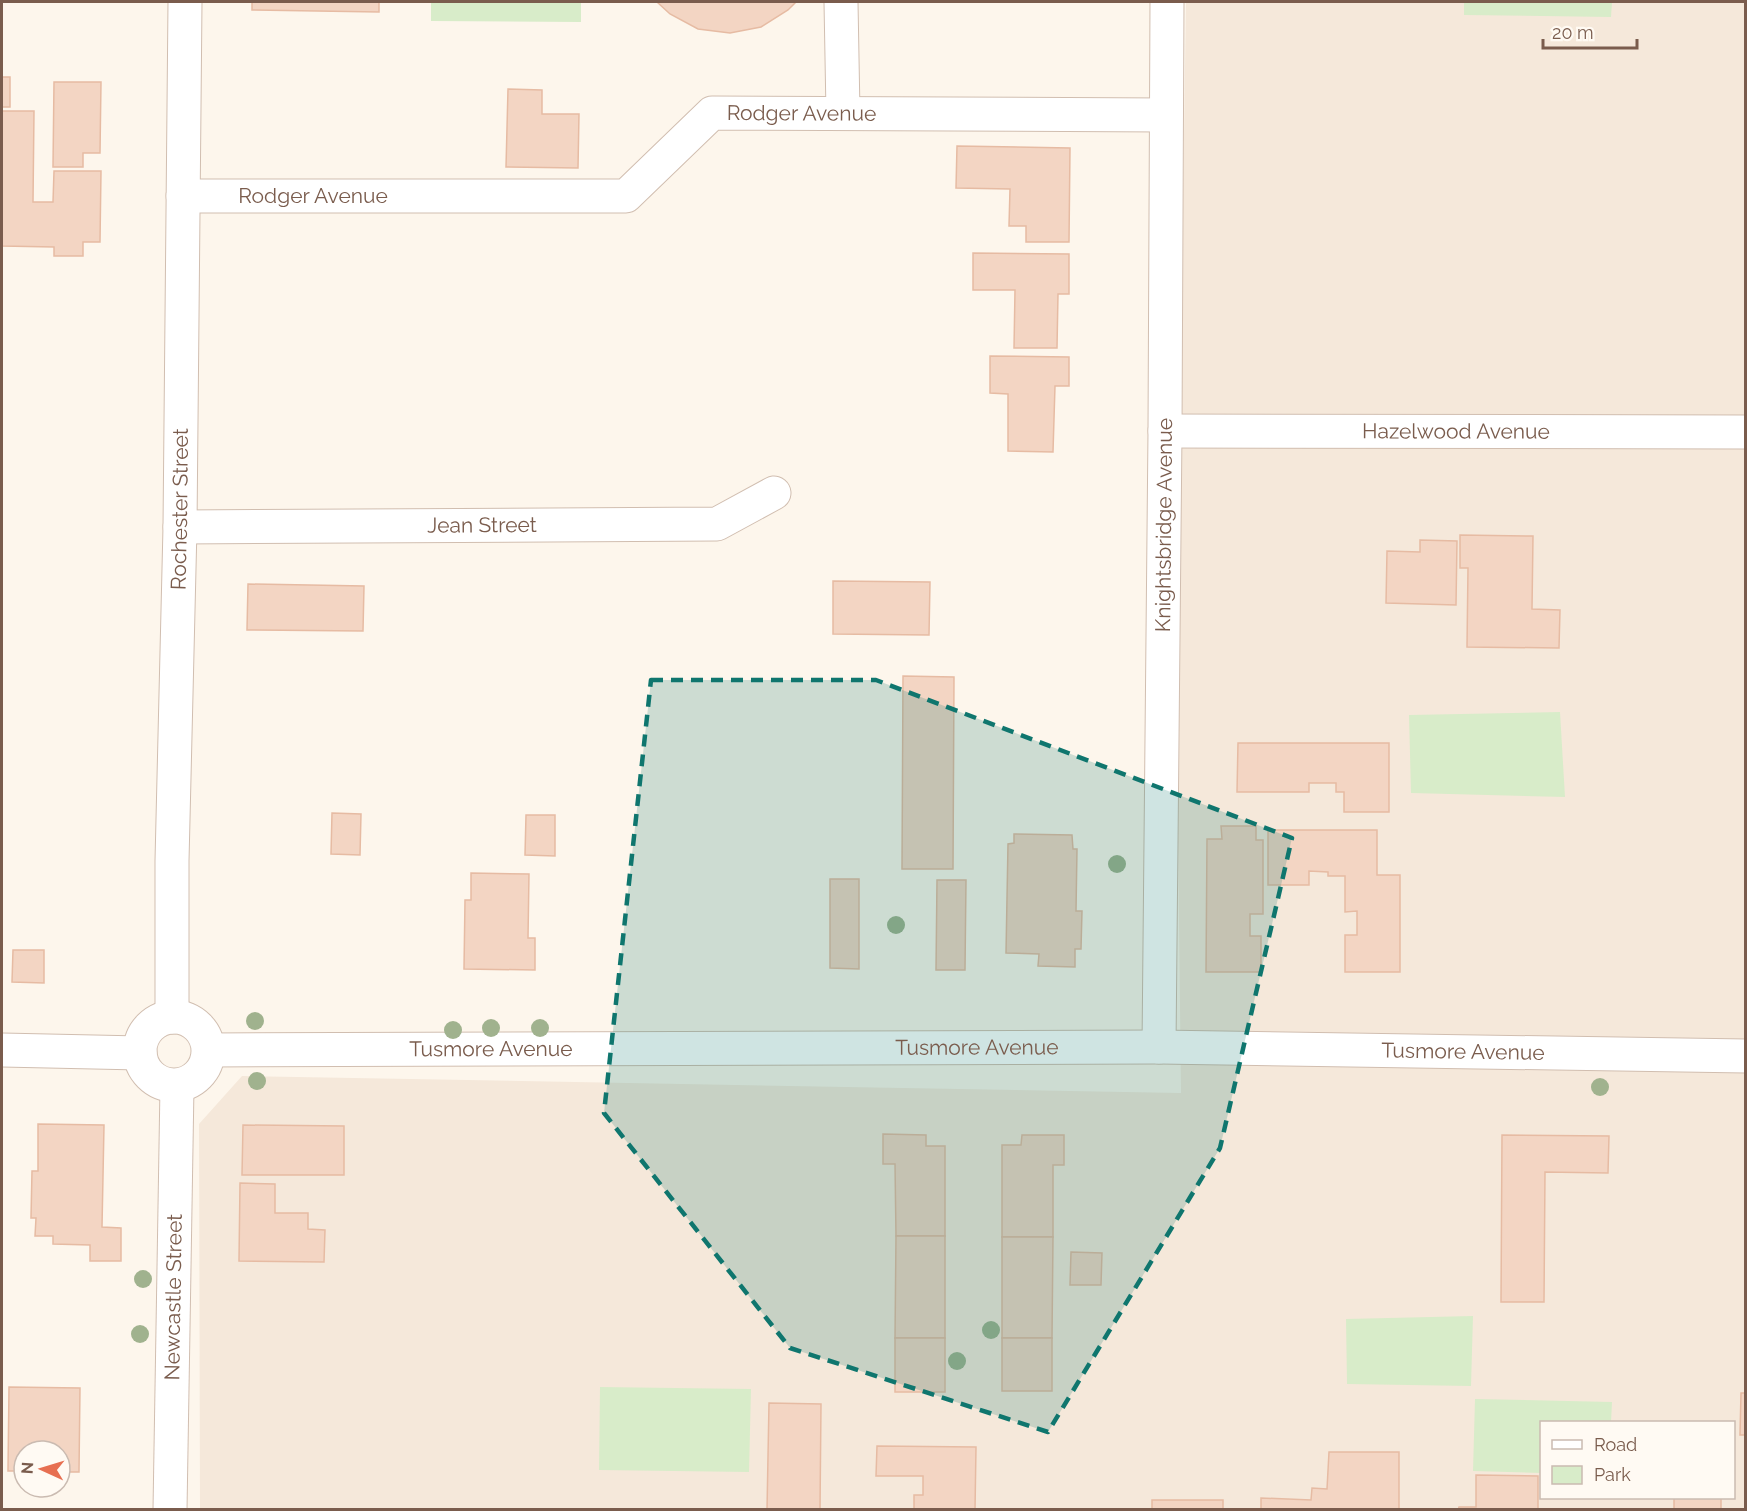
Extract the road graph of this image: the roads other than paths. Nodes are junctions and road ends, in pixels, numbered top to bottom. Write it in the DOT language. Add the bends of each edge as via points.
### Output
graph roads {
  1 [pos="185,2"];
  2 [pos="842,2"];
  3 [pos="1167,2"];
  4 [pos="843,113"];
  5 [pos="1166,115"];
  6 [pos="183,196"];
  7 [pos="1165,430"];
  8 [pos="1746,432"];
  9 [pos="774,493"];
  10 [pos="180,527"];
  11 [pos="172,1017"];
  12 [pos="1159,1047"];
  13 [pos="2,1050"];
  14 [pos="209,1050"];
  15 [pos="140,1053"];
  16 [pos="1746,1056"];
  17 [pos="177,1086"];
  18 [pos="170,1509"];
  1 -- 6 [label="street, Rochester Street"];
  2 -- 4 [label="street"];
  3 -- 5 [label="street, Knightsbridge Avenue"];
  4 -- 5 [label="street, Rodger Avenue"];
  4 -- 6 [label="street, Rodger Avenue" via="712,113 626,196"];
  5 -- 7 [label="street, Knightsbridge Avenue"];
  6 -- 10 [label="street, Rochester Street"];
  7 -- 8 [label="street, Hazelwood Avenue"];
  7 -- 12 [label="street, Knightsbridge Avenue"];
  9 -- 10 [label="street, Jean Street" via="717,524"];
  10 -- 11 [label="street, Rochester Street"];
  11 -- 14 [label="street" via="185,1018 197,1026 206,1036"];
  11 -- 15 [label="street" via="152,1025 145,1033"];
  12 -- 14 [label="street, Tusmore Avenue"];
  12 -- 16 [label="street, Tusmore Avenue"];
  13 -- 15 [label="street"];
  14 -- 17 [label="street" via="200,1075"];
  15 -- 17 [label="street" via="148,1074 156,1081"];
  17 -- 18 [label="street, Newcastle Street"];
}
